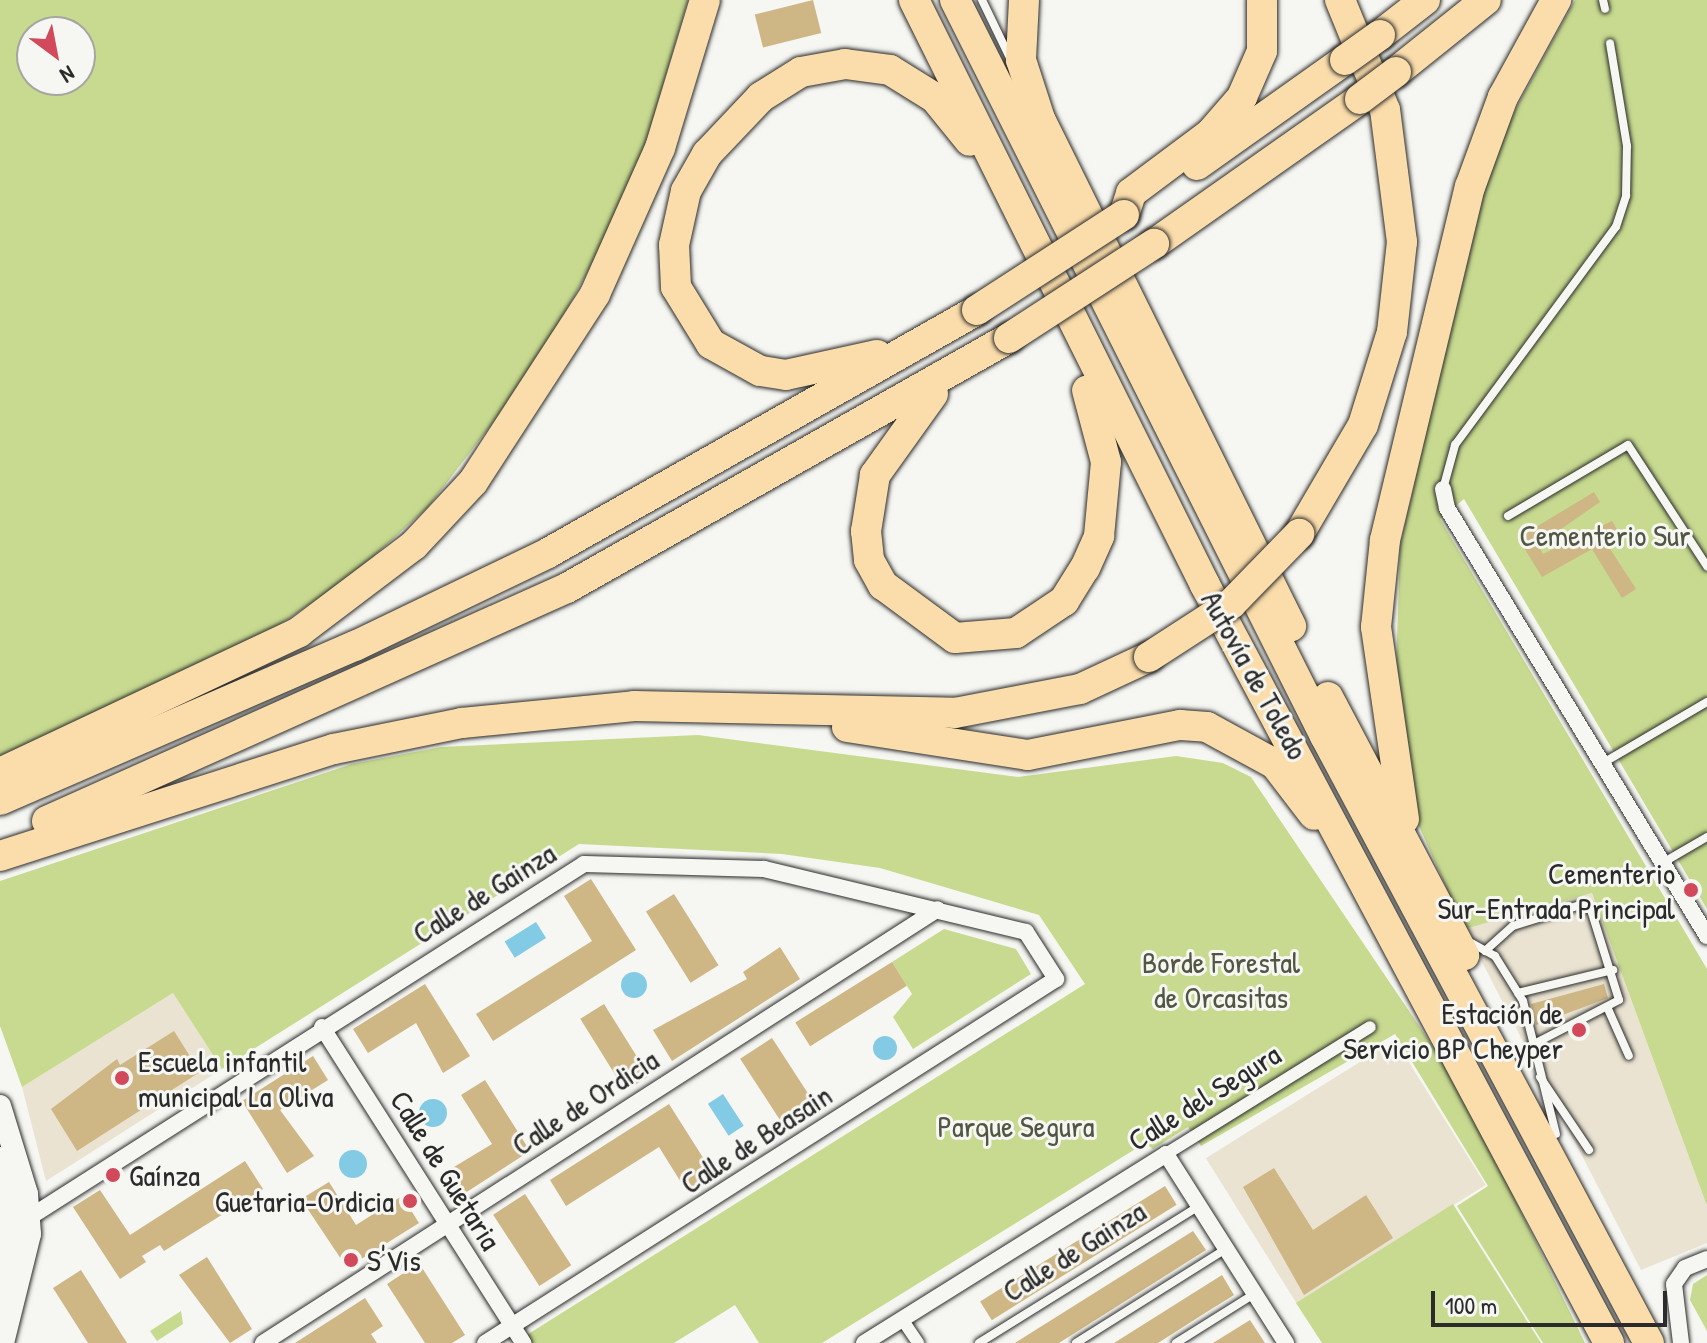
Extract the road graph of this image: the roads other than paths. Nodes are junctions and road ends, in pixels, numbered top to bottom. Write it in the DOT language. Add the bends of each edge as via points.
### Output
graph roads {
  1 [pos="705,0"];
  2 [pos="914,0"];
  3 [pos="955,0"];
  4 [pos="982,0"];
  5 [pos="1024,0"];
  6 [pos="1262,0"];
  7 [pos="1340,0"];
  8 [pos="1425,0"];
  9 [pos="1486,0"];
  10 [pos="1556,0"];
  11 [pos="1610,43"];
  12 [pos="1040,119"];
  13 [pos="996,173"];
  14 [pos="1124,215"];
  15 [pos="1018,217"];
  16 [pos="899,357"];
  17 [pos="944,381"];
  18 [pos="1443,489"];
  19 [pos="1508,516"];
  20 [pos="1707,566"];
  21 [pos="1707,702"];
  22 [pos="703,707"];
  23 [pos="1603,763"];
  24 [pos="0,773"];
  25 [pos="0,800"];
  26 [pos="1707,837"];
  27 [pos="0,841"];
  28 [pos="1409,844"];
  29 [pos="0,856"];
  30 [pos="1664,862"];
  31 [pos="1378,898"];
  32 [pos="938,909"];
  33 [pos="1452,932"];
  34 [pos="1707,936"];
  35 [pos="1485,951"];
  36 [pos="1613,970"];
  37 [pos="1056,979"];
  38 [pos="1518,993"];
  39 [pos="1608,1009"];
  40 [pos="322,1027"];
  41 [pos="1370,1027"];
  42 [pos="1532,1045"];
  43 [pos="1629,1056"];
  44 [pos="1538,1074"];
  45 [pos="0,1106"];
  46 [pos="1556,1134"];
  47 [pos="1589,1150"];
  48 [pos="1166,1154"];
  49 [pos="0,1158"];
  50 [pos="1561,1170"];
  51 [pos="1199,1206"];
  52 [pos="30,1217"];
  53 [pos="447,1224"];
  54 [pos="1226,1249"];
  55 [pos="1707,1259"];
  56 [pos="1254,1294"];
  57 [pos="0,1302"];
  58 [pos="902,1319"];
  59 [pos="512,1325"];
  60 [pos="3,1343"];
  61 [pos="263,1343"];
  62 [pos="485,1343"];
  63 [pos="523,1343"];
  64 [pos="864,1343"];
  65 [pos="918,1343"];
  66 [pos="979,1343"];
  67 [pos="1076,1343"];
  68 [pos="1176,1343"];
  69 [pos="1286,1343"];
  70 [pos="1609,1343"];
  71 [pos="1649,1343"];
  72 [pos="1681,1343"];
  1 -- 24 [label="highway" via="660,148 621,241 534,396 473,482 414,545 299,632"];
  2 -- 13 [label="highway, Autovía de Toledo"];
  3 -- 50 [label="highway, Autovía de Toledo" via="1325,736"];
  4 -- 12 [label="lane"];
  5 -- 12 [label="highway" via="1021,60"];
  6 -- 14 [label="highway" via="1262,51 1242,97 1210,134 1131,193"];
  7 -- 22 [label="highway, bridge" via="1385,110 1402,242 1392,332 1363,425 1299,534 1231,604 1149,657 1080,689 955,713"];
  8 -- 14 [label="highway, bridge"];
  9 -- 17 [label="highway, bridge" via="1360,99 1154,244"];
  10 -- 28 [label="highway" via="1503,97 1470,187 1385,540 1376,627"];
  11 -- 18 [label="lane" via="1627,146 1626,196 1616,227 1455,445"];
  12 -- 28 [label="highway" via="1277,598"];
  13 -- 15 [label="highway, Autovía de Toledo"];
  13 -- 16 [label="highway" via="935,98 890,70 845,64 801,72 761,97 707,154 686,191 674,245 676,287 711,344 772,374 821,372 871,355"];
  14 -- 16 [label="highway, bridge"];
  15 -- 17 [label="highway" via="1099,422 1106,473 1099,536 1085,568 1064,601 1016,633 955,638 907,609 869,560 867,503 875,475"];
  15 -- 31 [label="highway, Autovía de Toledo" via="1205,585"];
  16 -- 25 [label="highway" via="548,553 355,646"];
  17 -- 27 [label="highway" via="567,588"];
  18 -- 23 [label="street" via="1447,508"];
  19 -- 20 [label="lane" via="1628,445"];
  21 -- 23 [label="lane"];
  22 -- 29 [label="highway" via="553,711 389,737"];
  22 -- 31 [label="highway" via="1028,755 1180,725 1207,727 1275,764"];
  23 -- 30 [label="street"];
  26 -- 30 [label="lane"];
  28 -- 33 [label="highway"];
  30 -- 34 [label="street"];
  31 -- 70 [label="highway, Autovía de Toledo"];
  32 -- 37 [label="street, Calle de Gainza" via="1026,932"];
  32 -- 40 [label="street, Calle de Gainza" via="764,869 584,864"];
  32 -- 53 [label="street, Calle de Ordicia"];
  33 -- 35 [label="lane"];
  33 -- 46 [label="highway"];
  35 -- 36 [label="lane" via="1513,926 1588,906"];
  35 -- 38 [label="lane"];
  36 -- 38 [label="lane"];
  36 -- 39 [label="lane" via="1621,993"];
  37 -- 59 [label="street, Calle de Beasain"];
  38 -- 42 [label="lane"];
  39 -- 42 [label="lane"];
  39 -- 43 [label="lane"];
  40 -- 52 [label="street, Calle de Gainza"];
  40 -- 53 [label="street, Calle de Guetaria"];
  41 -- 48 [label="street, Calle del Segura"];
  42 -- 44 [label="lane"];
  44 -- 46 [label="lane"];
  44 -- 47 [label="lane"];
  45 -- 52 [label="main road"];
  46 -- 50 [label="highway"];
  48 -- 51 [label="street"];
  48 -- 58 [label="street, Calle del Segura"];
  49 -- 57 [label="main road" via="11,1213"];
  50 -- 71 [label="highway, Autovía de Toledo"];
  51 -- 54 [label="street"];
  51 -- 66 [label="lane, Calle de Gainza"];
  52 -- 60 [label="main road"];
  53 -- 59 [label="street, Calle de Guetaria"];
  53 -- 61 [label="street, Calle de Ordicia"];
  54 -- 56 [label="street"];
  54 -- 67 [label="lane"];
  55 -- 72 [label="street" via="1685,1268 1674,1284"];
  56 -- 68 [label="lane"];
  56 -- 69 [label="street"];
  58 -- 64 [label="street, Calle del Segura"];
  58 -- 65 [label="street"];
  59 -- 62 [label="street, Calle de Beasain"];
  59 -- 63 [label="street, Calle de Guetaria"];
}
